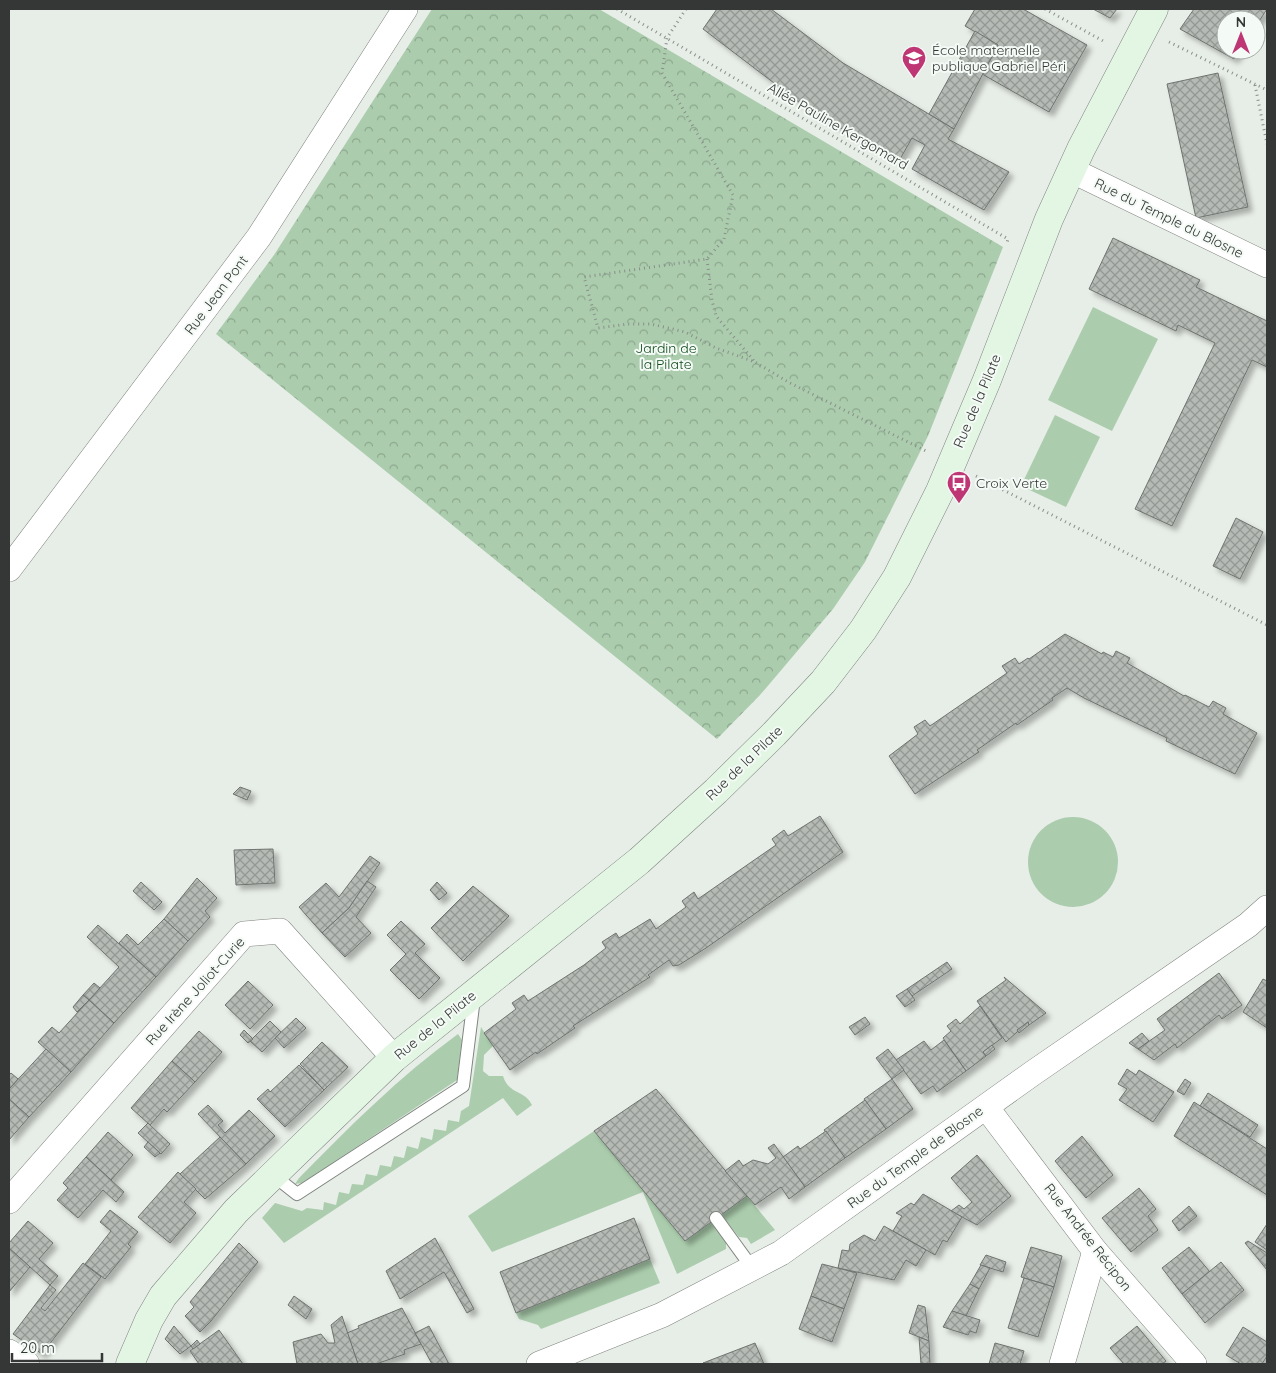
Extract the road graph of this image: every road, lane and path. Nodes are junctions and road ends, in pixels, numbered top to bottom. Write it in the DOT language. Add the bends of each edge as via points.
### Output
graph roads {
  1 [pos="406,9"];
  2 [pos="617,9"];
  3 [pos="686,9"];
  4 [pos="1044,9"];
  5 [pos="1149,19"];
  6 [pos="667,38"];
  7 [pos="1130,56"];
  8 [pos="1255,84"];
  9 [pos="1267,90"];
  10 [pos="1267,144"];
  11 [pos="1071,170"];
  12 [pos="707,259"];
  13 [pos="1267,265"];
  14 [pos="1030,269"];
  15 [pos="755,362"];
  16 [pos="951,462"];
  17 [pos="9,569"];
  18 [pos="1267,625"];
  19 [pos="1267,908"];
  20 [pos="1258,929"];
  21 [pos="475,993"];
  22 [pos="394,1058"];
  23 [pos="986,1107"];
  24 [pos="273,1175"];
  25 [pos="9,1202"];
  26 [pos="716,1218"];
  27 [pos="1095,1251"];
  28 [pos="753,1269"];
  29 [pos="9,1352"];
  30 [pos="553,1362"];
  31 [pos="27,1364"];
  32 [pos="130,1364"];
  33 [pos="1062,1364"];
  34 [pos="1194,1364"];
  1 -- 17 [label="street, Rue Jean Pont" via="260,237"];
  2 -- 6 [label="path, Allée Pauline Kergomard"];
  3 -- 6 [label="path"];
  4 -- 7 [label="path"];
  5 -- 7 [label="street, Rue de la Pilate"];
  5 -- 8 [label="path"];
  6 -- 12 [label="path" via="662,73 733,195 724,239"];
  6 -- 14 [label="path, Allée Pauline Kergomard" via="1008,239 1006,259"];
  7 -- 11 [label="street, Rue de la Pilate"];
  8 -- 9 [label="path"];
  8 -- 10 [label="path"];
  11 -- 13 [label="street, Rue du Temple du Blosne"];
  11 -- 14 [label="street, Rue de la Pilate"];
  12 -- 15 [label="path" via="716,316"];
  12 -- 15 [label="path" via="584,277 598,328 628,324 671,328"];
  14 -- 16 [label="street, Rue de la Pilate"];
  15 -- 16 [label="path" via="851,414"];
  16 -- 18 [label="path"];
  16 -- 21 [label="street, Rue de la Pilate" via="897,577 863,630 823,682 774,734 639,861"];
  19 -- 20 [label="street, Rue du Temple de Blosne"];
  20 -- 23 [label="street, Rue du Temple de Blosne"];
  21 -- 22 [label="street, Rue de la Pilate"];
  21 -- 24 [label="lane" via="462,1086 298,1194"];
  22 -- 24 [label="street, Rue de la Pilate"];
  22 -- 25 [label="street, Rue Irène Joliot-Curie" via="280,931 244,934"];
  23 -- 27 [label="street, Rue Andrée Récipon"];
  23 -- 28 [label="street, Rue du Temple de Blosne" via="781,1253"];
  24 -- 32 [label="street, Rue de la Pilate" via="236,1211 163,1296"];
  26 -- 28 [label="lane"];
  27 -- 33 [label="street"];
  27 -- 34 [label="street, Rue Andrée Récipon"];
  28 -- 30 [label="street, Rue du Temple de Blosne"];
  29 -- 31 [label="street"];
}
